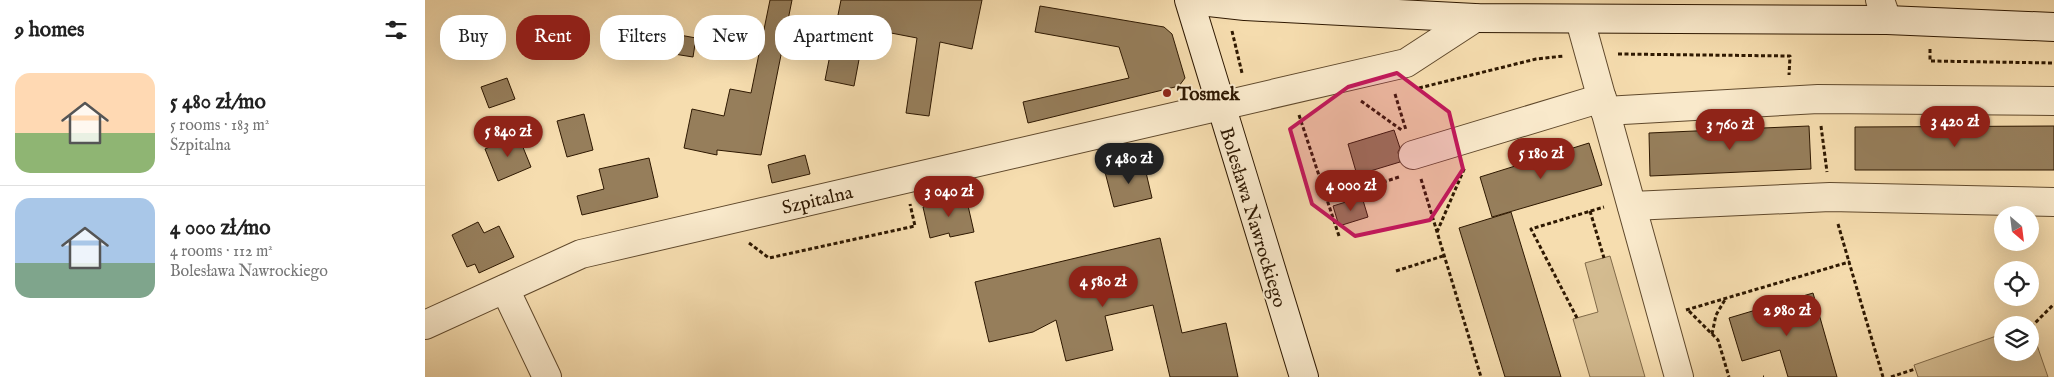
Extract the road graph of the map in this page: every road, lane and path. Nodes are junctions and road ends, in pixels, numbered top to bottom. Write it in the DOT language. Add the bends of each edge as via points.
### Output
graph roads {
  1 [pos="1190,0"];
  2 [pos="1233,5"];
  3 [pos="1884,10"];
  4 [pos="1475,18"];
  5 [pos="1580,20"];
  6 [pos="2054,27"];
  7 [pos="1590,54"];
  8 [pos="1395,94"];
  9 [pos="1248,99"];
  10 [pos="1818,100"];
  11 [pos="1360,101"];
  12 [pos="1789,101"];
  13 [pos="2054,101"];
  14 [pos="1219,105"];
  15 [pos="1604,105"];
  16 [pos="1299,114"];
  17 [pos="1480,135"];
  18 [pos="1416,163"];
  19 [pos="1830,197"];
  20 [pos="919,200"];
  21 [pos="1327,200"];
  22 [pos="2054,202"];
  23 [pos="1631,203"];
  24 [pos="1589,211"];
  25 [pos="1437,233"];
  26 [pos="1339,236"];
  27 [pos="745,239"];
  28 [pos="1443,256"];
  29 [pos="1604,258"];
  30 [pos="1849,262"];
  31 [pos="1396,271"];
  32 [pos="505,289"];
  33 [pos="1726,298"];
  34 [pos="2054,304"];
  35 [pos="1687,310"];
  36 [pos="1662,317"];
  37 [pos="1577,318"];
  38 [pos="2039,319"];
  39 [pos="425,325"];
  40 [pos="1712,334"];
  41 [pos="1915,369"];
  42 [pos="547,377"];
  43 [pos="1304,377"];
  44 [pos="1481,377"];
  45 [pos="1679,377"];
  46 [pos="1729,377"];
  47 [pos="1883,377"];
  48 [pos="1891,377"];
  1 -- 2 [label="street"];
  1 -- 14 [label="street, Bolesława Nawrockiego"];
  2 -- 4 [label="street"];
  2 -- 9 [label="path" via="1232,31"];
  3 -- 5 [label="street"];
  3 -- 6 [label="street"];
  4 -- 5 [label="street"];
  4 -- 9 [label="street, Szpitalna" via="1406,63"];
  5 -- 7 [label="street"];
  7 -- 12 [label="path" via="1790,56"];
  7 -- 15 [label="street"];
  8 -- 11 [label="path" via="1407,134"];
  9 -- 14 [label="street, Szpitalna"];
  10 -- 12 [label="street"];
  10 -- 13 [label="street"];
  10 -- 19 [label="path"];
  12 -- 15 [label="street"];
  14 -- 32 [label="street, Szpitalna" via="581,254"];
  14 -- 43 [label="street, Bolesława Nawrockiego"];
  15 -- 17 [label="street"];
  15 -- 23 [label="street"];
  16 -- 21 [label="path"];
  17 -- 18 [label="street"];
  17 -- 25 [label="path"];
  18 -- 21 [label="path"];
  18 -- 25 [label="path"];
  19 -- 22 [label="street"];
  19 -- 23 [label="street"];
  19 -- 30 [label="path"];
  20 -- 27 [label="path" via="909,203 915,226 769,258"];
  21 -- 26 [label="path"];
  23 -- 24 [label="path"];
  23 -- 36 [label="street"];
  24 -- 29 [label="path"];
  24 -- 37 [label="path" via="1531,229"];
  25 -- 28 [label="path"];
  28 -- 31 [label="path"];
  28 -- 44 [label="path"];
  30 -- 33 [label="path"];
  30 -- 47 [label="path"];
  32 -- 39 [label="street, Szpitalna"];
  32 -- 42 [label="street"];
  33 -- 35 [label="path"];
  33 -- 40 [label="path" via="1716,315"];
  34 -- 38 [label="path"];
  35 -- 36 [label="path"];
  35 -- 40 [label="path"];
  36 -- 45 [label="street"];
  40 -- 46 [label="path" via="1718,340"];
  41 -- 48 [label="path"];
}
